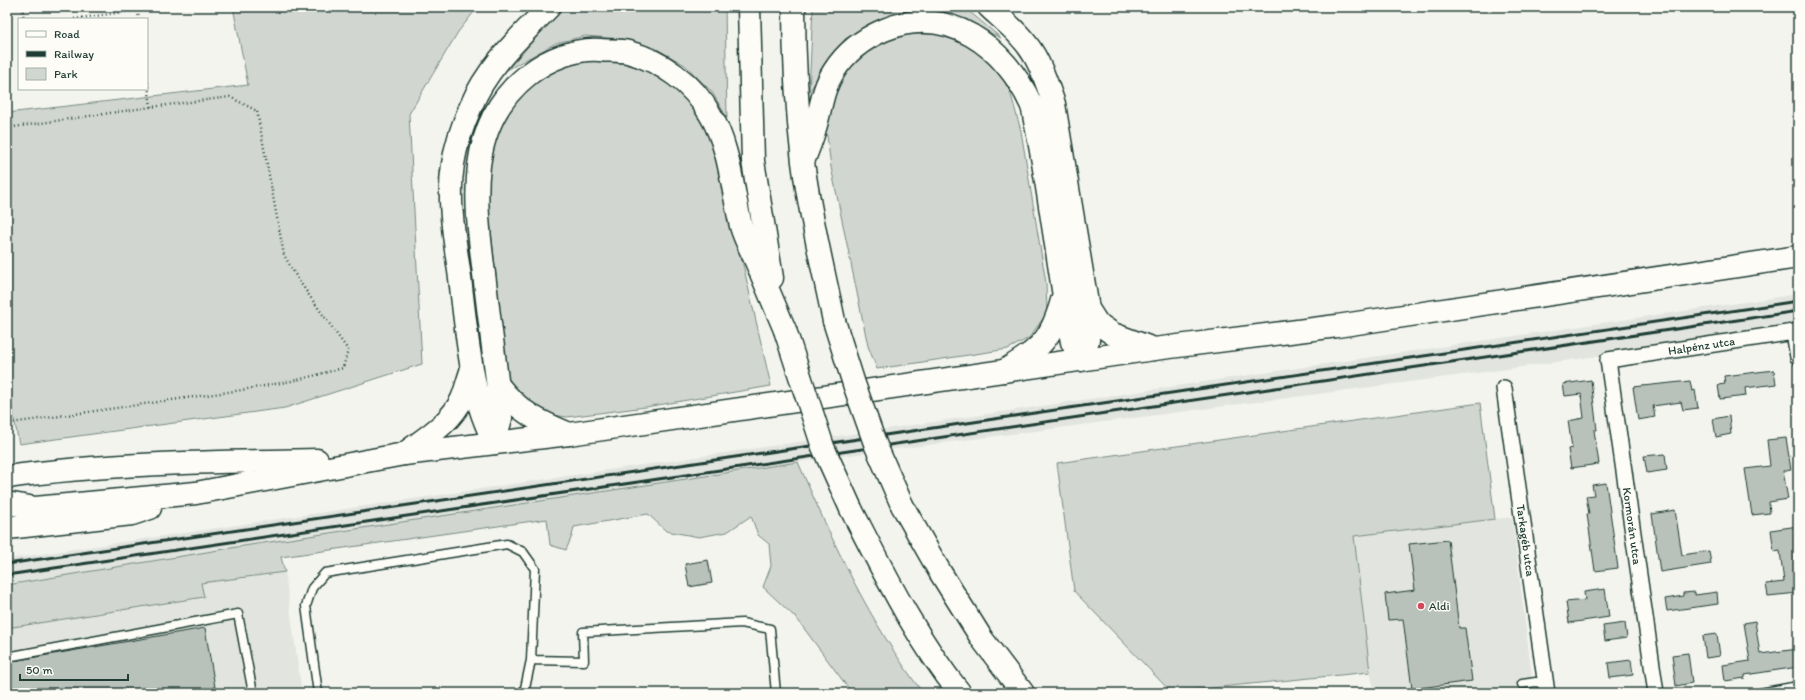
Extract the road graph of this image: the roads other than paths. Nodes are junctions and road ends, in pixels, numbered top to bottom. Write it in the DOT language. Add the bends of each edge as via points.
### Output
graph roads {
  1 [pos="549,7"];
  2 [pos="749,7"];
  3 [pos="794,7"];
  4 [pos="989,7"];
  5 [pos="803,162"];
  6 [pos="1798,257"];
  7 [pos="1064,292"];
  8 [pos="1088,309"];
  9 [pos="785,330"];
  10 [pos="1154,349"];
  11 [pos="1798,357"];
  12 [pos="1081,360"];
  13 [pos="1608,360"];
  14 [pos="472,368"];
  15 [pos="1004,371"];
  16 [pos="498,385"];
  17 [pos="1504,388"];
  18 [pos="569,434"];
  19 [pos="494,443"];
  20 [pos="395,456"];
  21 [pos="7,477"];
  22 [pos="196,493"];
  23 [pos="7,503"];
  24 [pos="7,528"];
  25 [pos="7,658"];
  26 [pos="531,660"];
  27 [pos="1522,684"];
  28 [pos="1798,686"];
  29 [pos="1547,689"];
  30 [pos="253,693"];
  31 [pos="318,693"];
  32 [pos="524,693"];
  33 [pos="776,693"];
  34 [pos="960,693"];
  35 [pos="1023,693"];
  36 [pos="1656,693"];
  37 [pos="1760,693"];
  1 -- 14 [label="main road" via="490,72 471,104 460,133 453,164 455,242"];
  2 -- 9 [label="main road" via="753,161 773,284"];
  3 -- 5 [label="main road" via="794,59"];
  4 -- 8 [label="main road" via="1033,53 1054,104"];
  5 -- 7 [label="main road" via="822,97 833,72 857,44 873,34 905,22 947,24 967,32 1009,66 1031,105 1042,153"];
  5 -- 35 [label="main road, bridge" via="834,321 876,446 902,505 940,572 982,639"];
  6 -- 10 [label="main road" via="1337,326"];
  7 -- 12 [label="main road" via="1072,342"];
  7 -- 15 [label="main road" via="1057,318 1048,337 1029,356"];
  8 -- 10 [label="main road" via="1097,323 1113,334"];
  8 -- 12 [label="main road" via="1088,340"];
  9 -- 16 [label="main road" via="742,228 721,141 710,114 693,91 669,71 648,59 627,52 594,49 570,53 541,65 520,81 505,97 490,123 482,145 477,177 476,213"];
  9 -- 34 [label="main road, bridge" via="823,447 851,510 905,614"];
  10 -- 12 [label="main road"];
  11 -- 13 [label="street, Halpénz utca" via="1794,332"];
  12 -- 15 [label="main road"];
  13 -- 36 [label="street, Kormorán utca"];
  14 -- 19 [label="main road" via="480,405"];
  14 -- 20 [label="main road" via="462,399 452,414 436,430"];
  15 -- 18 [label="main road"];
  16 -- 18 [label="main road" via="519,408 539,422"];
  16 -- 19 [label="main road" via="501,418"];
  17 -- 29 [label="street, Tarkagéb utca"];
  18 -- 19 [label="main road"];
  19 -- 20 [label="main road"];
  20 -- 21 [label="main road" via="187,463"];
  20 -- 22 [label="main road"];
  22 -- 23 [label="main road" via="35,508"];
  22 -- 24 [label="main road" via="132,514"];
  25 -- 30 [label="lane" via="238,614"];
  26 -- 31 [label="lane" via="535,569 523,552 507,544 325,573 312,588 306,606"];
  26 -- 32 [label="lane"];
  26 -- 33 [label="lane" via="584,661 583,632 742,623 770,629"];
  27 -- 29 [label="lane" via="1536,682"];
  28 -- 37 [label="lane"];
}
